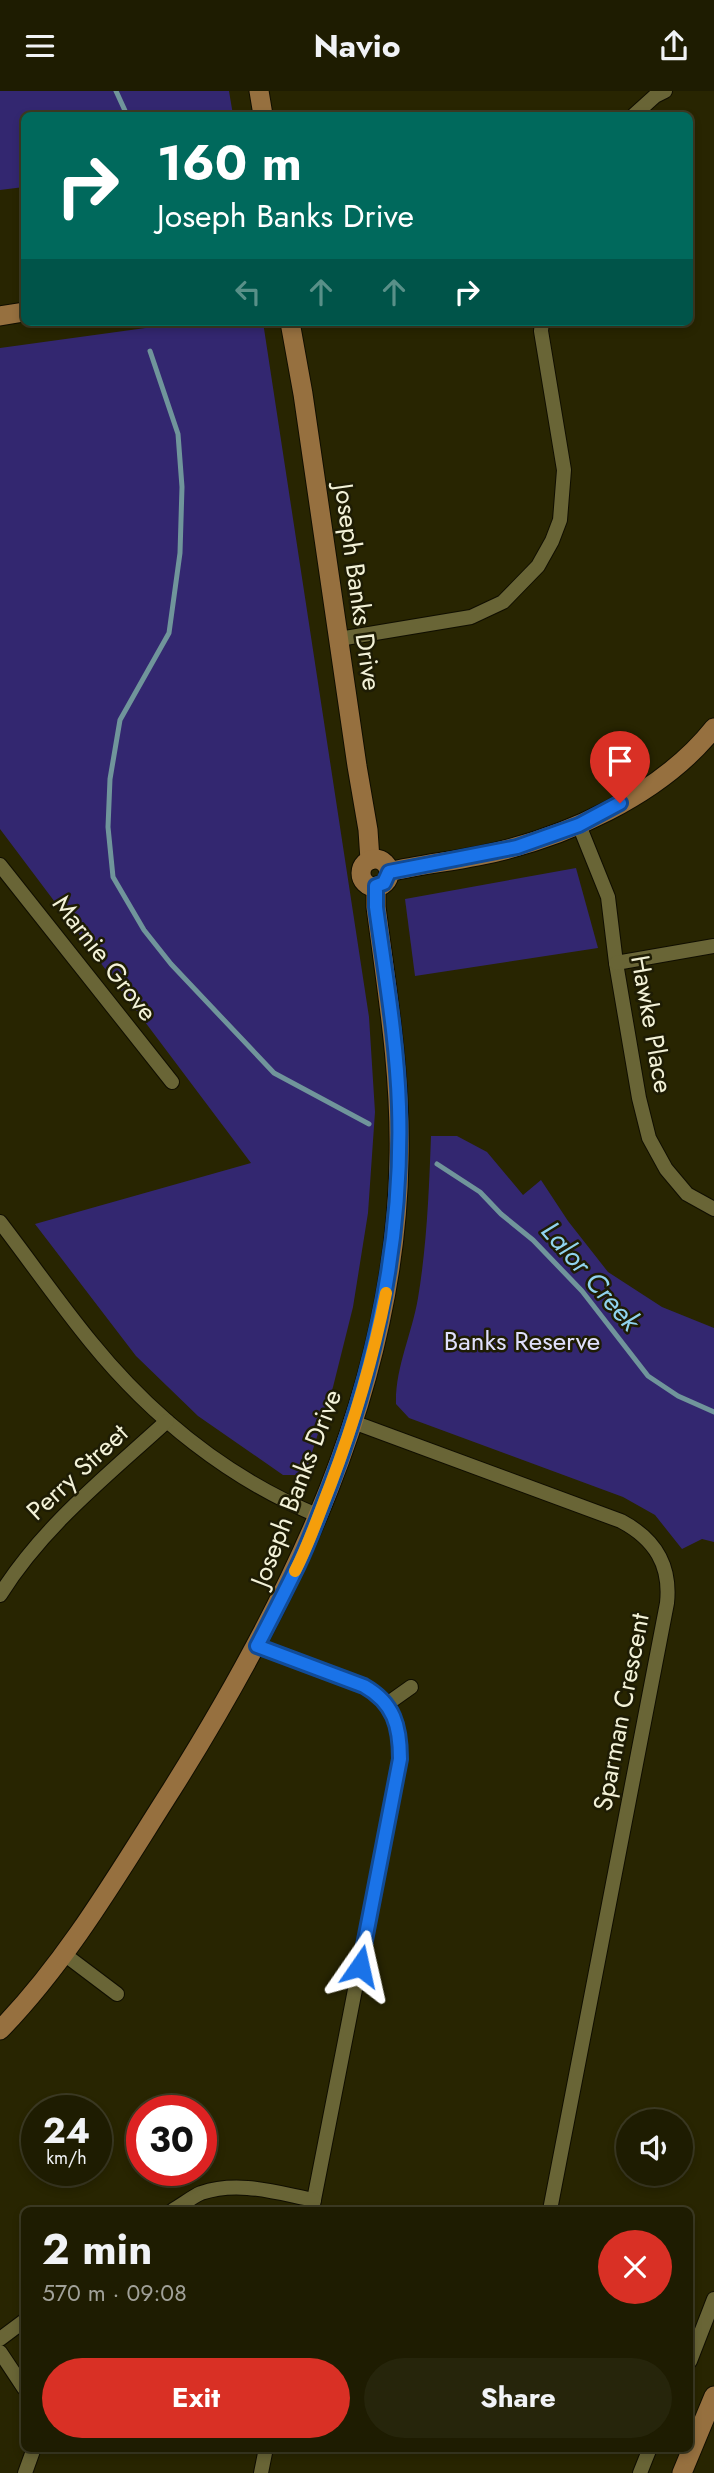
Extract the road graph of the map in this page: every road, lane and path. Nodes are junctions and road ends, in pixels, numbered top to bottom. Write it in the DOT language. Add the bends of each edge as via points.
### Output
graph roads {
  1 [pos="259,91"];
  2 [pos="665,91"];
  3 [pos="262,112"];
  4 [pos="637,112"];
  5 [pos="21,312"];
  6 [pos="0,316"];
  7 [pos="291,326"];
  8 [pos="542,326"];
  9 [pos="339,639"];
  10 [pos="714,728"];
  11 [pos="579,825"];
  12 [pos="0,865"];
  13 [pos="382,879"];
  14 [pos="714,946"];
  15 [pos="616,963"];
  16 [pos="172,1082"];
  17 [pos="714,1209"];
  18 [pos="0,1221"];
  19 [pos="167,1421"];
  20 [pos="353,1422"];
  21 [pos="319,1516"];
  22 [pos="0,1595"];
  23 [pos="257,1646"];
  24 [pos="411,1687"];
  25 [pos="387,1704"];
  26 [pos="64,1954"];
  27 [pos="117,1994"];
  28 [pos="0,2030"];
  29 [pos="313,2205"];
  30 [pos="178,2207"];
  31 [pos="551,2207"];
  32 [pos="714,2299"];
  33 [pos="21,2323"];
  34 [pos="0,2339"];
  35 [pos="0,2352"];
  36 [pos="693,2353"];
  37 [pos="21,2384"];
  38 [pos="714,2396"];
  39 [pos="693,2447"];
  40 [pos="33,2452"];
  41 [pos="265,2452"];
  42 [pos="648,2452"];
  43 [pos="691,2452"];
  44 [pos="25,2473"];
  45 [pos="261,2473"];
  46 [pos="640,2473"];
  47 [pos="682,2473"];
  1 -- 3 [label="street"];
  2 -- 4 [label="street"];
  5 -- 6 [label="street"];
  7 -- 9 [label="street, Joseph Banks Drive"];
  8 -- 9 [label="street" via="564,470 560,520 538,566 503,602 471,617"];
  9 -- 13 [label="street, Joseph Banks Drive" via="370,860 384,862"];
  10 -- 11 [label="street" via="661,781"];
  11 -- 13 [label="street" via="517,847"];
  11 -- 15 [label="street, Hawke Place" via="608,897"];
  12 -- 16 [label="street, Marnie Grove"];
  13 -- 20 [label="street, Joseph Banks Drive" via="376,907 398,1079 400,1161 394,1246 380,1326"];
  14 -- 15 [label="street"];
  15 -- 17 [label="street, Hawke Place" via="649,1138 666,1170 687,1194"];
  18 -- 19 [label="street" via="91,1342"];
  19 -- 21 [label="street" via="260,1489"];
  19 -- 22 [label="street, Perry Street" via="47,1533"];
  20 -- 21 [label="street, Joseph Banks Drive"];
  20 -- 31 [label="street, Sparman Crescent" via="621,1521 651,1544 666,1570 667,1603"];
  21 -- 23 [label="street, Joseph Banks Drive"];
  23 -- 25 [label="street" via="364,1686"];
  23 -- 26 [label="street, Joseph Banks Drive" via="172,1789"];
  24 -- 25 [label="street"];
  25 -- 29 [label="street" via="400,1739 400,1759"];
  26 -- 27 [label="street"];
  26 -- 28 [label="street, Joseph Banks Drive"];
  29 -- 30 [label="street" via="254,2188 228,2187 200,2194"];
  32 -- 36 [label="street"];
  33 -- 34 [label="street"];
  35 -- 37 [label="street"];
  38 -- 39 [label="street"];
  40 -- 44 [label="street"];
  41 -- 45 [label="street"];
  42 -- 46 [label="street"];
  43 -- 47 [label="street"];
}
